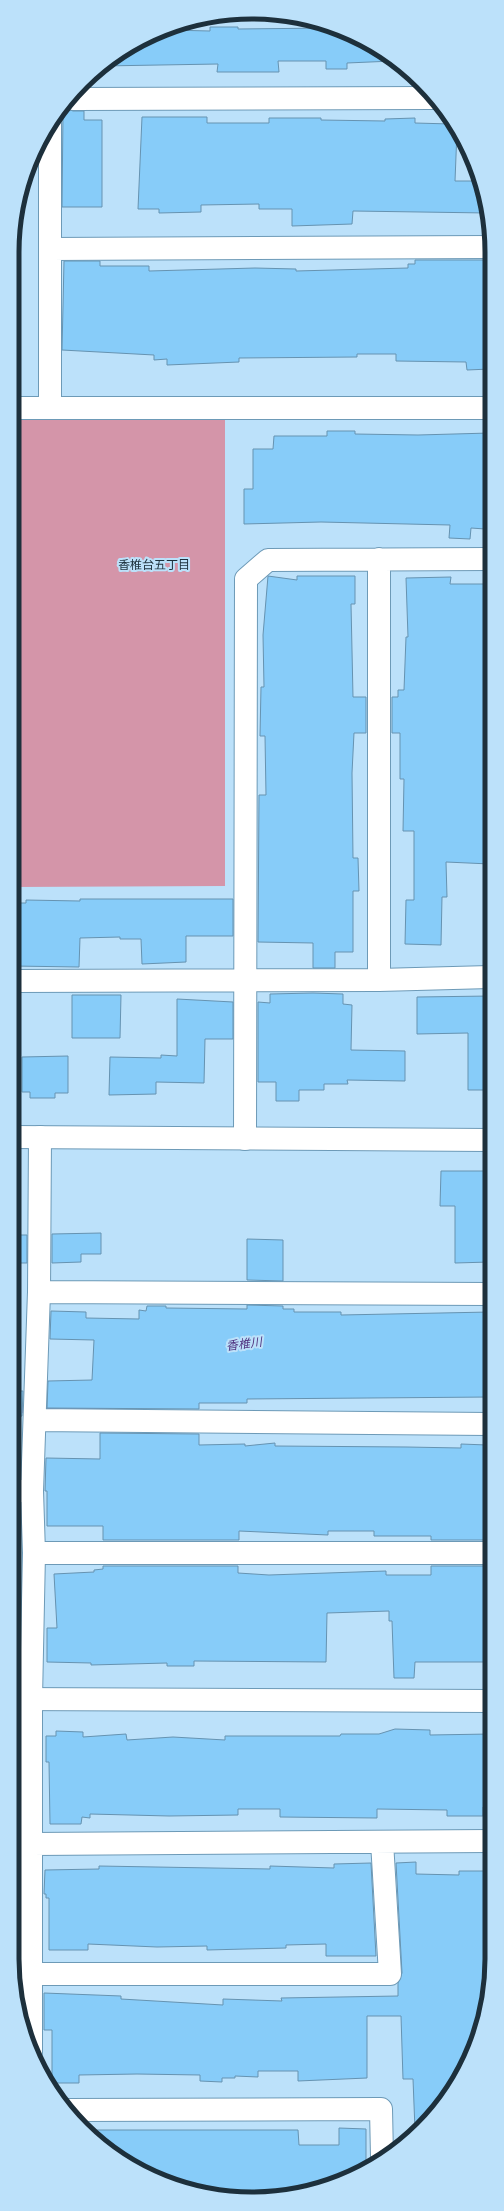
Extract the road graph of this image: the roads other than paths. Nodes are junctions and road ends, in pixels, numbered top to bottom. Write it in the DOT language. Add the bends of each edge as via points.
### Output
graph roads {
  1 [pos="427,98"];
  2 [pos="76,99"];
  3 [pos="50,135"];
  4 [pos="485,247"];
  5 [pos="50,249"];
  6 [pos="19,408"];
  7 [pos="50,408"];
  8 [pos="485,408"];
  9 [pos="379,559"];
  10 [pos="485,559"];
  11 [pos="485,977"];
  12 [pos="245,979"];
  13 [pos="379,980"];
  14 [pos="19,981"];
  15 [pos="19,1137"];
  16 [pos="40,1137"];
  17 [pos="245,1139"];
  18 [pos="485,1140"];
  19 [pos="39,1292"];
  20 [pos="485,1294"];
  21 [pos="35,1420"];
  22 [pos="485,1424"];
  23 [pos="22,1491"];
  24 [pos="34,1553"];
  25 [pos="485,1553"];
  26 [pos="22,1699"];
  27 [pos="485,1701"];
  28 [pos="485,1841"];
  29 [pos="382,1842"];
  30 [pos="32,1844"];
  31 [pos="32,1974"];
  32 [pos="31,2035"];
  33 [pos="74,2110"];
  34 [pos="382,2152"];
  1 -- 2 [label="street"];
  3 -- 5 [label="street"];
  4 -- 5 [label="street"];
  5 -- 7 [label="street"];
  6 -- 7 [label="street"];
  7 -- 8 [label="street"];
  9 -- 10 [label="street"];
  9 -- 12 [label="street" via="268,560 246,579"];
  9 -- 13 [label="street"];
  11 -- 13 [label="street"];
  12 -- 13 [label="street"];
  12 -- 14 [label="street"];
  12 -- 17 [label="street"];
  15 -- 16 [label="street"];
  16 -- 17 [label="street"];
  16 -- 19 [label="street"];
  17 -- 18 [label="street"];
  19 -- 20 [label="street"];
  19 -- 21 [label="street"];
  21 -- 22 [label="street"];
  21 -- 23 [label="street"];
  23 -- 24 [label="street"];
  24 -- 25 [label="street"];
  24 -- 26 [label="street"];
  26 -- 27 [label="street"];
  26 -- 30 [label="street"];
  28 -- 29 [label="street"];
  29 -- 30 [label="street"];
  29 -- 31 [label="street" via="390,1974"];
  30 -- 31 [label="street"];
  31 -- 32 [label="street"];
  33 -- 34 [label="street" via="381,2109"];
}
